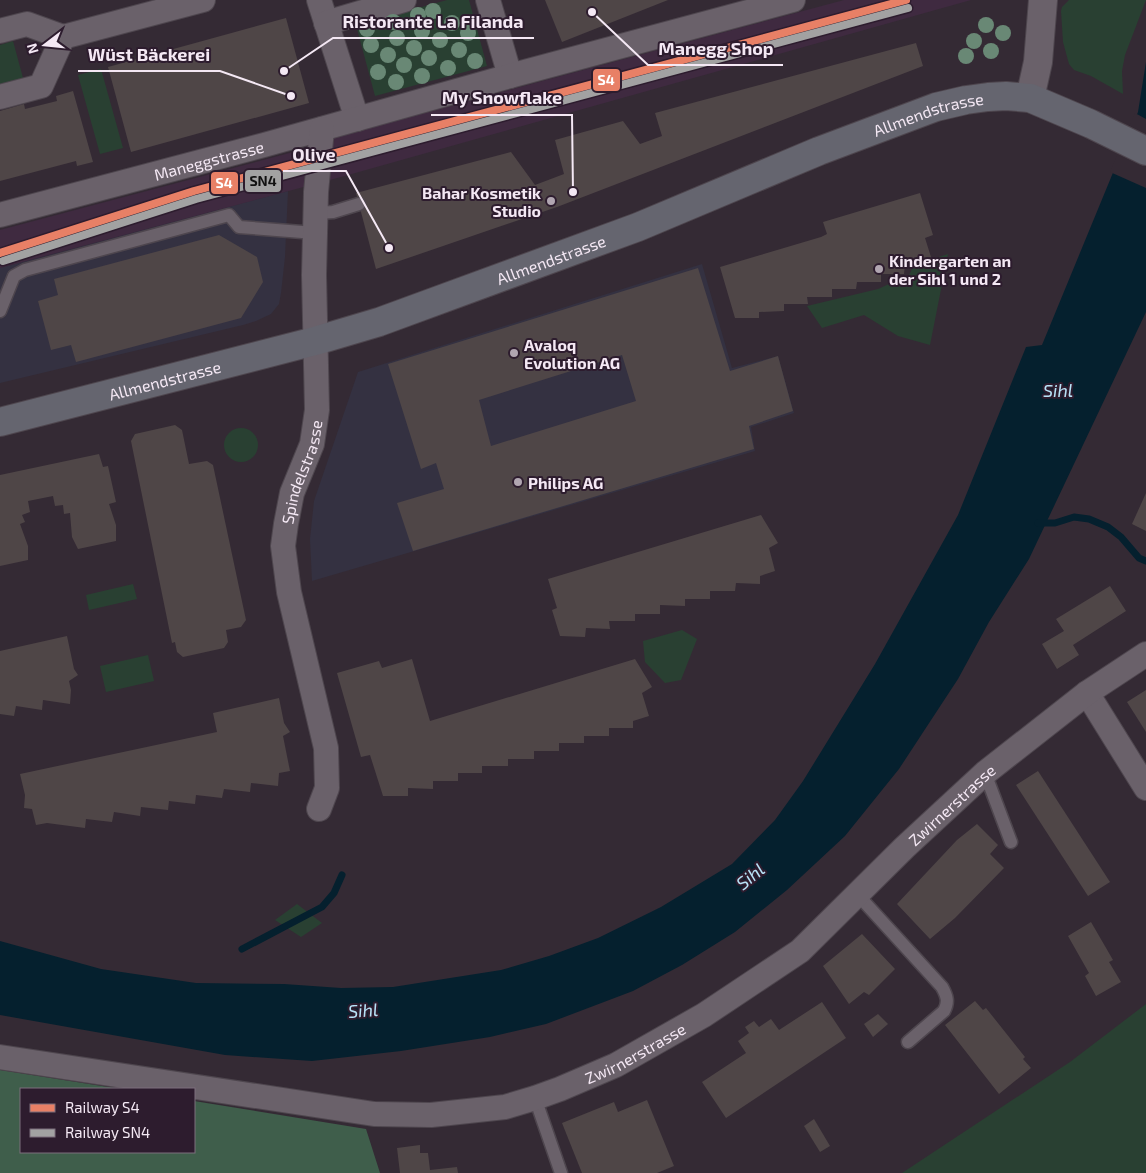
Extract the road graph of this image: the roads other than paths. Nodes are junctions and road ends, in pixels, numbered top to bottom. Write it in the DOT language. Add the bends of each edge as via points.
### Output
graph roads {
  1 [pos="203,0"];
  2 [pos="318,0"];
  3 [pos="404,0"];
  4 [pos="488,0"];
  5 [pos="793,0"];
  6 [pos="1043,0"];
  7 [pos="326,22"];
  8 [pos="0,31"];
  9 [pos="63,37"];
  10 [pos="510,76"];
  11 [pos="0,97"];
  12 [pos="1030,98"];
  13 [pos="357,120"];
  14 [pos="322,129"];
  15 [pos="1146,151"];
  16 [pos="359,204"];
  17 [pos="0,215"];
  18 [pos="315,223"];
  19 [pos="0,311"];
  20 [pos="314,341"];
  21 [pos="0,422"];
  22 [pos="1146,654"];
  23 [pos="1087,693"];
  24 [pos="985,773"];
  25 [pos="1146,788"];
  26 [pos="319,809"];
  27 [pos="1011,842"];
  28 [pos="857,894"];
  29 [pos="908,1042"];
  30 [pos="0,1057"];
  31 [pos="535,1098"];
  32 [pos="561,1173"];
  1 -- 9 [label="street"];
  2 -- 7 [label="street"];
  3 -- 7 [label="street"];
  4 -- 10 [label="street"];
  5 -- 10 [label="street, Maneggstrasse"];
  6 -- 12 [label="main road" via="1038,62"];
  7 -- 13 [label="street"];
  8 -- 9 [label="street" via="27,24"];
  9 -- 11 [label="street" via="41,86"];
  10 -- 13 [label="street, Maneggstrasse"];
  12 -- 15 [label="main road, Allmendstrasse"];
  12 -- 20 [label="main road, Allmendstrasse" via="988,97 936,107 820,150 638,227 378,322"];
  13 -- 14 [label="street, Maneggstrasse"];
  14 -- 17 [label="street, Maneggstrasse"];
  14 -- 18 [label="street, Spindelstrasse"];
  16 -- 18 [label="lane" via="334,212"];
  18 -- 19 [label="lane" via="239,227 229,215 24,270 14,276"];
  18 -- 20 [label="street, Spindelstrasse"];
  20 -- 21 [label="main road, Allmendstrasse"];
  20 -- 26 [label="street, Spindelstrasse" via="316,418 312,444 292,493 283,546 288,592 326,748 327,788"];
  22 -- 23 [label="street, Zwirnerstrasse"];
  23 -- 24 [label="street, Zwirnerstrasse"];
  23 -- 25 [label="street"];
  24 -- 27 [label="lane"];
  24 -- 28 [label="street, Zwirnerstrasse"];
  28 -- 29 [label="lane" via="947,996 944,1012"];
  28 -- 31 [label="street, Zwirnerstrasse" via="800,951 704,1015 616,1065"];
  30 -- 31 [label="street, Zwirnerstrasse" via="374,1114 431,1115 505,1107"];
  31 -- 32 [label="lane"];
}
